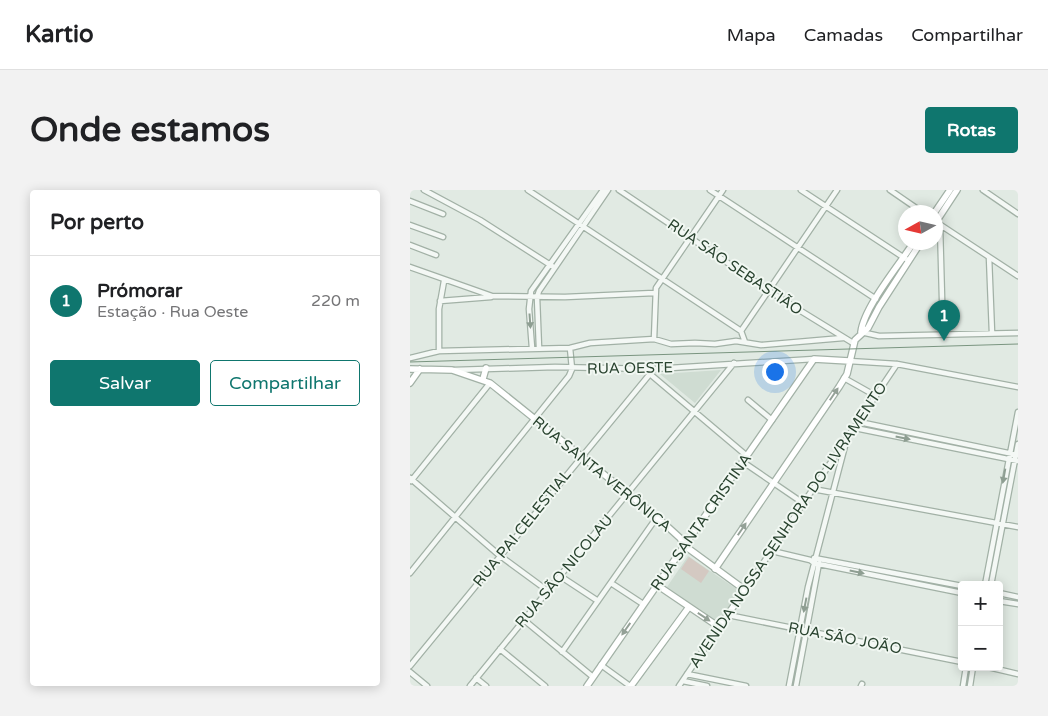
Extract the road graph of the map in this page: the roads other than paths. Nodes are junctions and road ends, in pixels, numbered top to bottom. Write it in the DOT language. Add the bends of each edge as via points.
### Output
graph roads {
  1 [pos="424,190"];
  2 [pos="528,190"];
  3 [pos="603,190"];
  4 [pos="608,190"];
  5 [pos="619,190"];
  6 [pos="710,190"];
  7 [pos="723,190"];
  8 [pos="801,190"];
  9 [pos="837,190"];
  10 [pos="890,190"];
  11 [pos="950,190"];
  12 [pos="957,190"];
  13 [pos="983,190"];
  14 [pos="719,196"];
  15 [pos="410,201"];
  16 [pos="912,205"];
  17 [pos="940,205"];
  18 [pos="825,206"];
  19 [pos="943,213"];
  20 [pos="443,214"];
  21 [pos="1018,214"];
  22 [pos="410,225"];
  23 [pos="581,226"];
  24 [pos="943,227"];
  25 [pos="443,237"];
  26 [pos="690,237"];
  27 [pos="410,245"];
  28 [pos="798,248"];
  29 [pos="911,250"];
  30 [pos="915,250"];
  31 [pos="938,250"];
  32 [pos="436,255"];
  33 [pos="989,257"];
  34 [pos="907,259"];
  35 [pos="550,264"];
  36 [pos="410,268"];
  37 [pos="555,268"];
  38 [pos="1018,276"];
  39 [pos="663,278"];
  40 [pos="444,281"];
  41 [pos="769,291"];
  42 [pos="654,293"];
  43 [pos="492,296"];
  44 [pos="529,297"];
  45 [pos="537,297"];
  46 [pos="876,299"];
  47 [pos="440,301"];
  48 [pos="741,331"];
  49 [pos="860,332"];
  50 [pos="992,333"];
  51 [pos="1018,333"];
  52 [pos="943,335"];
  53 [pos="654,338"];
  54 [pos="843,338"];
  55 [pos="743,340"];
  56 [pos="853,343"];
  57 [pos="532,348"];
  58 [pos="539,348"];
  59 [pos="570,348"];
  60 [pos="439,351"];
  61 [pos="410,358"];
  62 [pos="814,359"];
  63 [pos="850,361"];
  64 [pos="734,363"];
  65 [pos="897,364"];
  66 [pos="486,368"];
  67 [pos="410,369"];
  68 [pos="420,369"];
  69 [pos="572,369"];
  70 [pos="654,369"];
  71 [pos="452,370"];
  72 [pos="650,374"];
  73 [pos="844,378"];
  74 [pos="483,380"];
  75 [pos="410,382"];
  76 [pos="490,383"];
  77 [pos="1018,387"];
  78 [pos="876,396"];
  79 [pos="748,400"];
  80 [pos="695,411"];
  81 [pos="1018,412"];
  82 [pos="535,419"];
  83 [pos="772,420"];
  84 [pos="859,422"];
  85 [pos="855,428"];
  86 [pos="846,443"];
  87 [pos="1018,444"];
  88 [pos="1009,453"];
  89 [pos="582,455"];
  90 [pos="1017,455"];
  91 [pos="747,456"];
  92 [pos="1008,459"];
  93 [pos="1016,461"];
  94 [pos="743,462"];
  95 [pos="411,480"];
  96 [pos="774,483"];
  97 [pos="813,489"];
  98 [pos="629,494"];
  99 [pos="833,494"];
  100 [pos="803,503"];
  101 [pos="657,517"];
  102 [pos="456,518"];
  103 [pos="996,523"];
  104 [pos="1002,524"];
  105 [pos="1018,527"];
  106 [pos="685,546"];
  107 [pos="772,551"];
  108 [pos="499,555"];
  109 [pos="816,559"];
  110 [pos="715,569"];
  111 [pos="410,573"];
  112 [pos="908,575"];
  113 [pos="560,576"];
  114 [pos="986,581"];
  115 [pos="992,581"];
  116 [pos="906,582"];
  117 [pos="611,583"];
  118 [pos="657,584"];
  119 [pos="958,585"];
  120 [pos="745,590"];
  121 [pos="548,591"];
  122 [pos="958,592"];
  123 [pos="1003,594"];
  124 [pos="1018,597"];
  125 [pos="598,601"];
  126 [pos="1003,602"];
  127 [pos="643,604"];
  128 [pos="1018,604"];
  129 [pos="689,606"];
  130 [pos="728,615"];
  131 [pos="524,620"];
  132 [pos="719,627"];
  133 [pos="800,630"];
  134 [pos="806,631"];
  135 [pos="500,649"];
  136 [pos="562,652"];
  137 [pos="958,661"];
  138 [pos="601,665"];
  139 [pos="410,666"];
  140 [pos="1003,670"];
  141 [pos="965,671"];
  142 [pos="972,671"];
  143 [pos="410,672"];
  144 [pos="687,674"];
  145 [pos="1018,674"];
  146 [pos="593,677"];
  147 [pos="476,678"];
  148 [pos="683,681"];
  149 [pos="427,686"];
  150 [pos="470,686"];
  151 [pos="486,686"];
  152 [pos="545,686"];
  153 [pos="587,686"];
  154 [pos="631,686"];
  155 [pos="679,686"];
  156 [pos="707,686"];
  157 [pos="746,686"];
  158 [pos="789,686"];
  159 [pos="796,686"];
  160 [pos="963,686"];
  161 [pos="970,686"];
  1 -- 35 [label="street"];
  2 -- 23 [label="street"];
  3 -- 23 [label="street"];
  4 -- 23 [label="street"];
  5 -- 26 [label="street, RUA SÃO SEBASTIÃO"];
  6 -- 14 [label="street"];
  7 -- 14 [label="street"];
  8 -- 18 [label="street"];
  9 -- 18 [label="street"];
  10 -- 16 [label="street"];
  11 -- 17 [label="main road"];
  12 -- 19 [label="main road"];
  13 -- 21 [label="street"];
  14 -- 26 [label="street"];
  14 -- 28 [label="street"];
  15 -- 20 [label="street"];
  18 -- 28 [label="street"];
  18 -- 34 [label="street"];
  22 -- 25 [label="street"];
  23 -- 35 [label="street"];
  23 -- 37 [label="street"];
  23 -- 39 [label="street"];
  24 -- 33 [label="street"];
  26 -- 39 [label="street"];
  26 -- 41 [label="street, RUA SÃO SEBASTIÃO"];
  27 -- 32 [label="street"];
  28 -- 41 [label="street"];
  28 -- 46 [label="street"];
  29 -- 34 [label="main road"];
  30 -- 34 [label="main road"];
  31 -- 52 [label="street"];
  33 -- 38 [label="street"];
  33 -- 50 [label="street"];
  34 -- 46 [label="main road"];
  34 -- 49 [label="main road" via="868,328"];
  35 -- 37 [label="street"];
  35 -- 44 [label="street"];
  36 -- 40 [label="street"];
  37 -- 45 [label="street"];
  39 -- 42 [label="street"];
  39 -- 48 [label="street"];
  40 -- 43 [label="street"];
  40 -- 47 [label="street"];
  41 -- 48 [label="street"];
  41 -- 54 [label="street, RUA SÃO SEBASTIÃO"];
  42 -- 45 [label="street"];
  42 -- 53 [label="street"];
  43 -- 44 [label="street"];
  43 -- 47 [label="street"];
  44 -- 45 [label="street"];
  44 -- 57 [label="street, one-way"];
  45 -- 58 [label="street"];
  46 -- 49 [label="main road"];
  47 -- 60 [label="street"];
  48 -- 55 [label="street"];
  49 -- 52 [label="street" via="878,336"];
  49 -- 56 [label="main road"];
  50 -- 51 [label="street"];
  50 -- 52 [label="street"];
  53 -- 55 [label="street, RUA OESTE" via="671,344"];
  53 -- 59 [label="street, RUA OESTE" via="590,343"];
  54 -- 55 [label="street, RUA OESTE" via="761,345"];
  54 -- 56 [label="street, RUA SÃO SEBASTIÃO"];
  56 -- 63 [label="main road"];
  57 -- 58 [label="street, RUA OESTE"];
  57 -- 60 [label="street, RUA OESTE"];
  58 -- 59 [label="street, RUA OESTE"];
  59 -- 69 [label="street"];
  60 -- 61 [label="street, RUA OESTE"];
  62 -- 63 [label="main road, RUA OESTE"];
  62 -- 64 [label="street, RUA OESTE"];
  62 -- 83 [label="main road, RUA SANTA CRISTINA"];
  63 -- 65 [label="street"];
  63 -- 73 [label="main road"];
  64 -- 70 [label="street, RUA OESTE"];
  64 -- 80 [label="street, RUA SÃO NICOLAU"];
  65 -- 77 [label="street"];
  65 -- 78 [label="street, AVENIDA NOSSA SENHORA DO LIVRAMENTO"];
  66 -- 69 [label="street, RUA OESTE"];
  66 -- 71 [label="street, RUA OESTE"];
  66 -- 74 [label="main road"];
  67 -- 68 [label="main road, RUA OESTE"];
  68 -- 71 [label="main road, RUA OESTE"];
  68 -- 75 [label="main road"];
  69 -- 70 [label="street, RUA OESTE"];
  69 -- 82 [label="street"];
  70 -- 72 [label="street, RUA PAI CELESTIAL"];
  71 -- 74 [label="main road, RUA SANTA VERÔNICA"];
  72 -- 80 [label="street"];
  72 -- 89 [label="street, RUA PAI CELESTIAL"];
  73 -- 78 [label="street"];
  96 -- 73 [label="main road, one-way"];
  74 -- 76 [label="main road, RUA SANTA VERÔNICA"];
  76 -- 82 [label="main road, RUA SANTA VERÔNICA"];
  76 -- 95 [label="street"];
  78 -- 84 [label="street, AVENIDA NOSSA SENHORA DO LIVRAMENTO"];
  79 -- 83 [label="street"];
  80 -- 91 [label="street"];
  80 -- 98 [label="street, RUA SÃO NICOLAU"];
  81 -- 88 [label="street"];
  82 -- 89 [label="main road, RUA SANTA VERÔNICA"];
  82 -- 102 [label="street"];
  83 -- 91 [label="main road, RUA SANTA CRISTINA"];
  84 -- 85 [label="street, AVENIDA NOSSA SENHORA DO LIVRAMENTO"];
  84 -- 88 [label="street"];
  85 -- 86 [label="street, AVENIDA NOSSA SENHORA DO LIVRAMENTO"];
  85 -- 92 [label="street, one-way"];
  86 -- 97 [label="street, AVENIDA NOSSA SENHORA DO LIVRAMENTO"];
  86 -- 99 [label="street"];
  87 -- 90 [label="street"];
  88 -- 90 [label="street"];
  88 -- 92 [label="street"];
  89 -- 98 [label="main road, RUA SANTA VERÔNICA"];
  89 -- 108 [label="street, RUA PAI CELESTIAL"];
  90 -- 93 [label="street"];
  91 -- 94 [label="main road, RUA SANTA CRISTINA"];
  92 -- 93 [label="street"];
  92 -- 103 [label="street, one-way"];
  93 -- 104 [label="street"];
  94 -- 96 [label="street"];
  94 -- 106 [label="main road, RUA SANTA CRISTINA"];
  95 -- 102 [label="street"];
  96 -- 100 [label="street"];
  110 -- 96 [label="main road, one-way"];
  97 -- 99 [label="street"];
  97 -- 100 [label="street, AVENIDA NOSSA SENHORA DO LIVRAMENTO"];
  98 -- 101 [label="main road, RUA SANTA VERÔNICA"];
  98 -- 113 [label="street, RUA SÃO NICOLAU"];
  99 -- 103 [label="street"];
  99 -- 109 [label="street"];
  100 -- 107 [label="street, AVENIDA NOSSA SENHORA DO LIVRAMENTO"];
  101 -- 106 [label="main road, RUA SANTA VERÔNICA"];
  101 -- 117 [label="street"];
  102 -- 108 [label="street"];
  102 -- 111 [label="street"];
  103 -- 104 [label="street"];
  103 -- 114 [label="street"];
  104 -- 105 [label="street"];
  104 -- 115 [label="street"];
  106 -- 110 [label="main road, RUA SANTA VERÔNICA"];
  106 -- 118 [label="main road, RUA SANTA CRISTINA"];
  107 -- 109 [label="street"];
  107 -- 120 [label="street, AVENIDA NOSSA SENHORA DO LIVRAMENTO"];
  108 -- 121 [label="street"];
  108 -- 139 [label="street, RUA PAI CELESTIAL"];
  109 -- 112 [label="street"];
  109 -- 116 [label="street, one-way"];
  109 -- 133 [label="street, one-way"];
  109 -- 134 [label="street"];
  110 -- 120 [label="main road, RUA SANTA VERÔNICA"];
  112 -- 116 [label="street"];
  112 -- 119 [label="street"];
  113 -- 121 [label="street, RUA SÃO NICOLAU"];
  113 -- 125 [label="street"];
  116 -- 122 [label="street"];
  117 -- 125 [label="street"];
  117 -- 127 [label="street"];
  118 -- 127 [label="main road, RUA SANTA CRISTINA"];
  118 -- 129 [label="main road"];
  120 -- 130 [label="main road, AVENIDA NOSSA SENHORA DO LIVRAMENTO"];
  121 -- 131 [label="street, RUA SÃO NICOLAU"];
  123 -- 124 [label="street"];
  125 -- 136 [label="street"];
  126 -- 128 [label="street"];
  127 -- 138 [label="main road, RUA SANTA CRISTINA, one-way"];
  129 -- 132 [label="main road, one-way"];
  129 -- 154 [label="main road"];
  130 -- 132 [label="main road, AVENIDA NOSSA SENHORA DO LIVRAMENTO"];
  130 -- 133 [label="street, RUA SÃO JOÃO"];
  131 -- 135 [label="street, RUA SÃO NICOLAU"];
  131 -- 136 [label="street"];
  132 -- 144 [label="street, AVENIDA NOSSA SENHORA DO LIVRAMENTO"];
  133 -- 134 [label="street, RUA SÃO JOÃO"];
  133 -- 158 [label="street"];
  134 -- 137 [label="street, RUA SÃO JOÃO"];
  134 -- 159 [label="street"];
  135 -- 147 [label="street, RUA SÃO NICOLAU"];
  135 -- 152 [label="street"];
  136 -- 146 [label="street"];
  138 -- 146 [label="main road, RUA SANTA CRISTINA"];
  138 -- 154 [label="street"];
  140 -- 145 [label="street"];
  141 -- 160 [label="street"];
  142 -- 161 [label="street"];
  143 -- 149 [label="street"];
  144 -- 148 [label="street, AVENIDA NOSSA SENHORA DO LIVRAMENTO"];
  144 -- 157 [label="street"];
  146 -- 153 [label="main road, RUA SANTA CRISTINA"];
  147 -- 150 [label="street, RUA SÃO NICOLAU"];
  147 -- 151 [label="street"];
  148 -- 155 [label="street, AVENIDA NOSSA SENHORA DO LIVRAMENTO"];
  148 -- 156 [label="street"];
}
